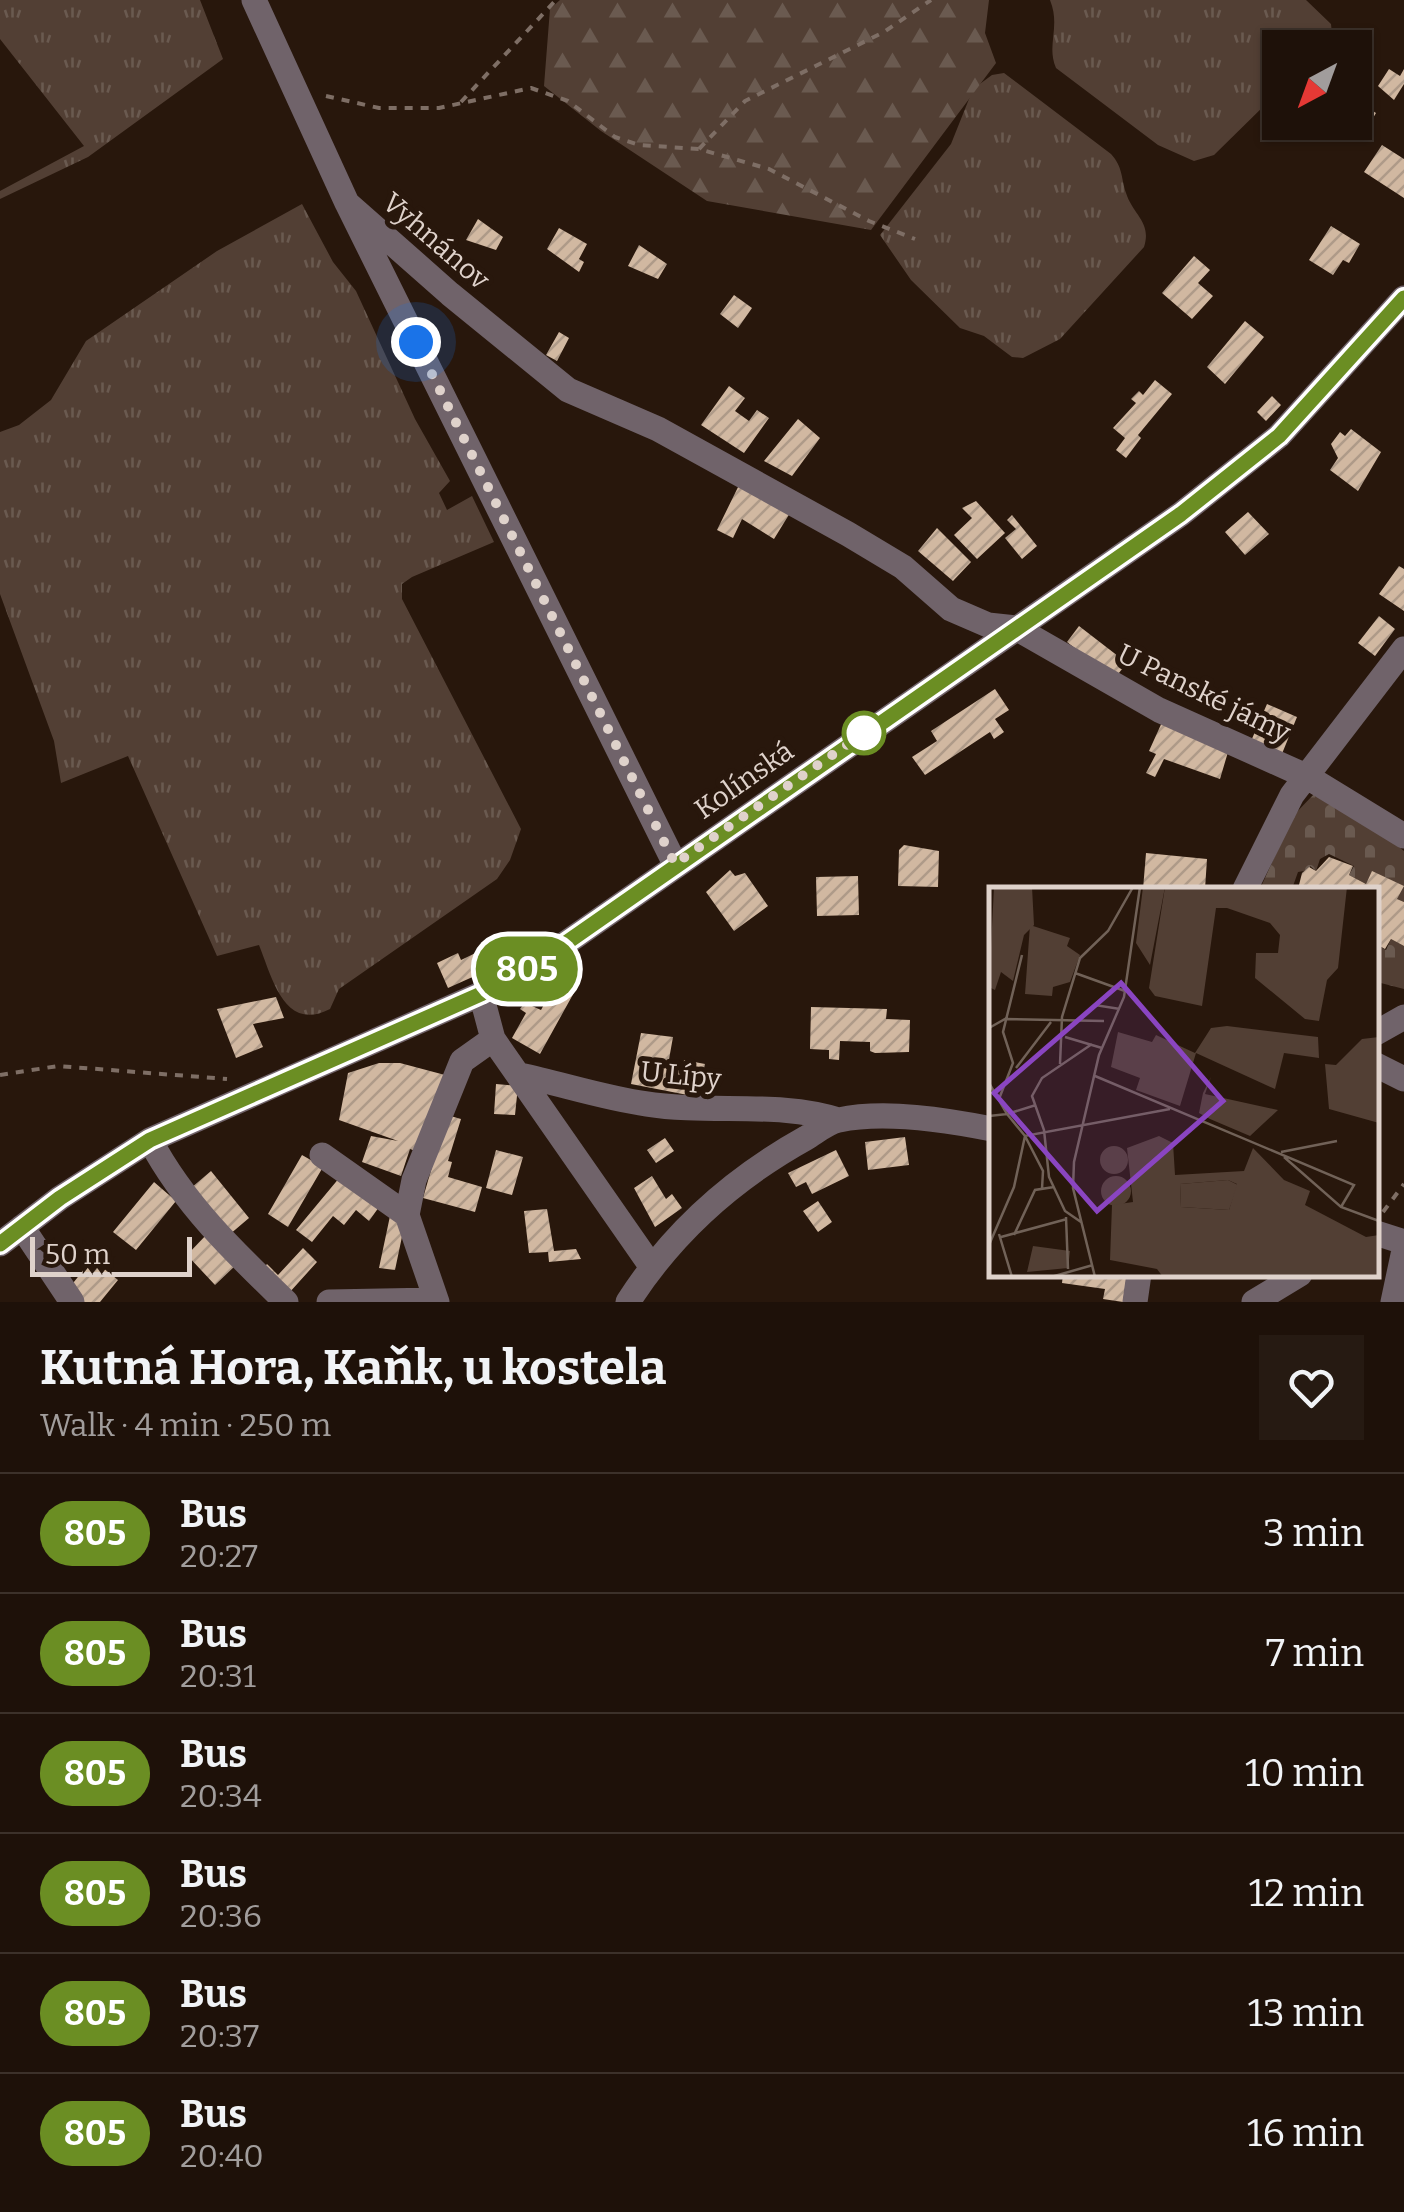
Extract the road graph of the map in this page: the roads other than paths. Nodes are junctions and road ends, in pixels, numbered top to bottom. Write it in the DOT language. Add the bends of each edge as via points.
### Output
graph roads {
  1 [pos="254,0"];
  2 [pos="348,203"];
  3 [pos="1404,298"];
  4 [pos="1016,628"];
  5 [pos="1404,649"];
  6 [pos="1306,776"];
  7 [pos="1404,836"];
  8 [pos="675,864"];
  9 [pos="1247,887"];
  10 [pos="481,994"];
  11 [pos="1404,1017"];
  12 [pos="1379,1031"];
  13 [pos="492,1039"];
  14 [pos="1379,1066"];
  15 [pos="520,1074"];
  16 [pos="1404,1079"];
  17 [pos="838,1120"];
  18 [pos="989,1128"];
  19 [pos="150,1140"];
  20 [pos="322,1155"];
  21 [pos="406,1215"];
  22 [pos="22,1227"];
  23 [pos="1379,1233"];
  24 [pos="1404,1242"];
  25 [pos="0,1244"];
  26 [pos="1404,1250"];
  27 [pos="652,1266"];
  28 [pos="1138,1277"];
  29 [pos="1295,1277"];
  30 [pos="436,1301"];
  31 [pos="72,1302"];
  32 [pos="286,1302"];
  33 [pos="329,1302"];
  34 [pos="628,1302"];
  35 [pos="1135,1302"];
  36 [pos="1254,1302"];
  37 [pos="1394,1302"];
  1 -- 2 [label="street"];
  2 -- 4 [label="street, Vyhnánov" via="568,390 658,428 848,534 903,567 951,608 988,625"];
  2 -- 8 [label="street, Vyhnánov"];
  3 -- 4 [label="street, Kolínská" via="1279,436 1181,514"];
  4 -- 6 [label="street, U Panské jámy" via="1159,710"];
  4 -- 8 [label="street, Kolínská"];
  5 -- 6 [label="street"];
  6 -- 7 [label="street"];
  6 -- 9 [label="street, U Panské jámy"];
  8 -- 10 [label="street, Kolínská" via="533,966"];
  10 -- 13 [label="street"];
  10 -- 19 [label="street, Kolínská"];
  11 -- 12 [label="street"];
  13 -- 15 [label="street"];
  13 -- 21 [label="street" via="462,1061"];
  14 -- 16 [label="street"];
  15 -- 17 [label="street, U Lípy" via="647,1104 809,1111"];
  15 -- 27 [label="street" via="562,1144"];
  17 -- 18 [label="street" via="936,1118"];
  17 -- 27 [label="street" via="728,1190"];
  19 -- 22 [label="street, Kolínská"];
  19 -- 32 [label="street" via="203,1217"];
  20 -- 21 [label="street"];
  21 -- 30 [label="street"];
  22 -- 25 [label="street, Kolínská"];
  22 -- 31 [label="street"];
  23 -- 24 [label="street"];
  26 -- 37 [label="street"];
  27 -- 34 [label="street"];
  28 -- 35 [label="street"];
  29 -- 36 [label="street"];
  30 -- 33 [label="street"];
}
